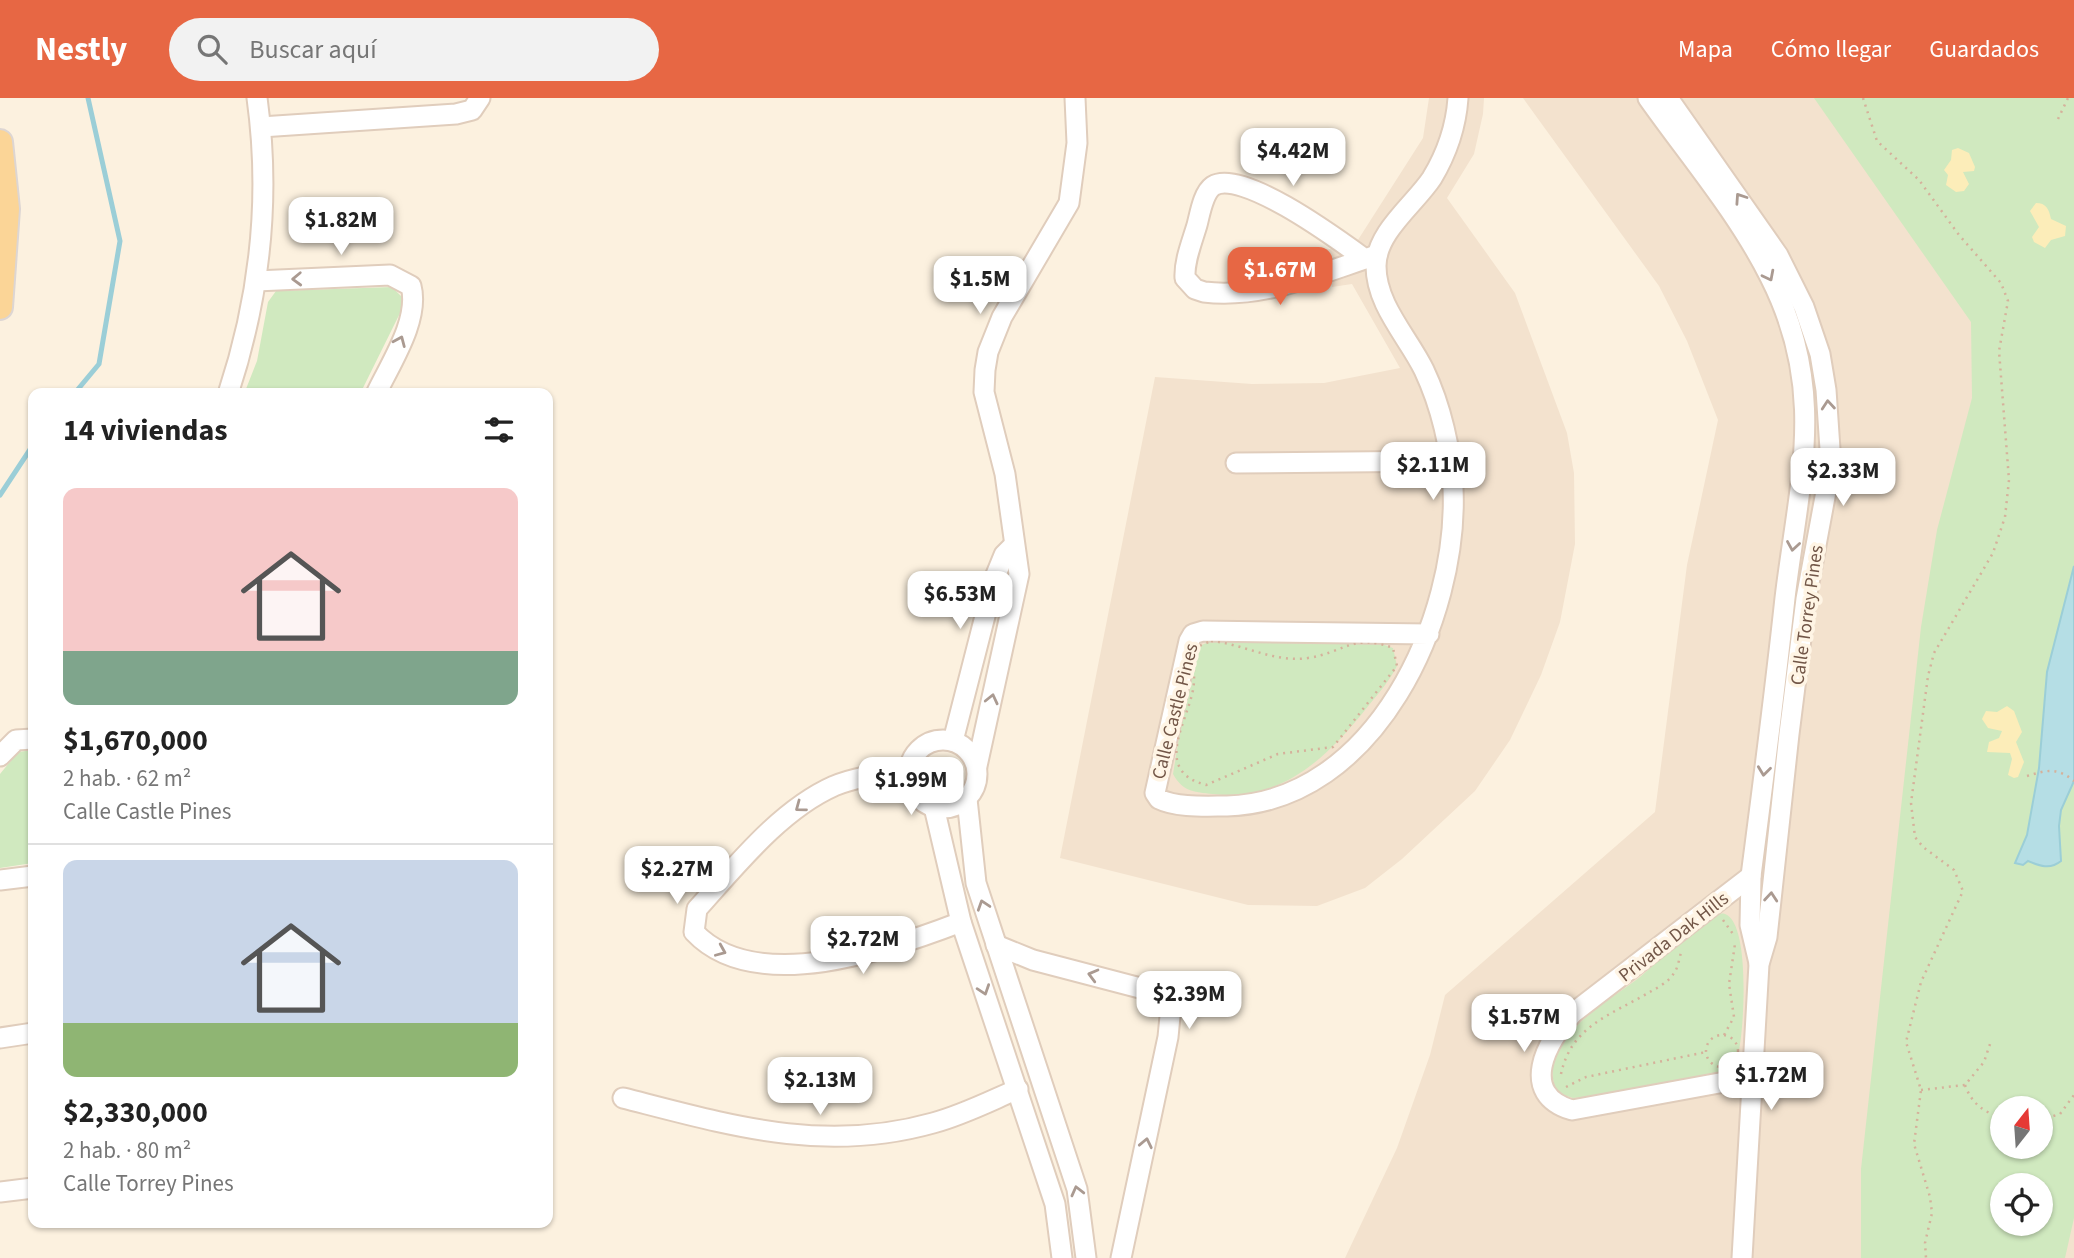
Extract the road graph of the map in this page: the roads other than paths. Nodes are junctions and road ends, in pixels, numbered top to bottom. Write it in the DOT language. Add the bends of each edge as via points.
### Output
graph roads {
  1 [pos="257,98"];
  2 [pos="480,98"];
  3 [pos="1075,98"];
  4 [pos="1458,98"];
  5 [pos="1648,98"];
  6 [pos="1668,98"];
  7 [pos="261,127"];
  8 [pos="0,142"];
  9 [pos="1371,257"];
  10 [pos="256,281"];
  11 [pos="0,307"];
  12 [pos="230,388"];
  13 [pos="379,388"];
  14 [pos="1449,461"];
  15 [pos="1236,463"];
  16 [pos="1013,546"];
  17 [pos="1429,634"];
  18 [pos="28,739"];
  19 [pos="953,741"];
  20 [pos="0,756"];
  21 [pos="977,766"];
  22 [pos="909,770"];
  23 [pos="967,799"];
  24 [pos="933,807"];
  25 [pos="1751,876"];
  26 [pos="28,877"];
  27 [pos="0,880"];
  28 [pos="961,922"];
  29 [pos="996,945"];
  30 [pos="1759,964"];
  31 [pos="28,1034"];
  32 [pos="0,1038"];
  33 [pos="1752,1077"];
  34 [pos="1018,1088"];
  35 [pos="623,1098"];
  36 [pos="28,1189"];
  37 [pos="0,1192"];
  38 [pos="1737,1257"];
  39 [pos="1062,1258"];
  40 [pos="1086,1258"];
  41 [pos="1121,1258"];
  1 -- 7 [label="street"];
  2 -- 7 [label="street" via="472,110 456,114"];
  3 -- 16 [label="street" via="1077,143 1069,203 1002,317 986,361 984,392 1005,474"];
  4 -- 9 [label="street" via="1442,160"];
  5 -- 25 [label="street, Calle Torrey Pines, one-way" via="1770,278 1791,336 1806,407 1803,486"];
  30 -- 6 [label="street, Calle Torrey Pines, one-way" via="1767,937 1806,599 1830,470 1826,390 1812,329 1788,274"];
  7 -- 10 [label="street" via="264,193"];
  8 -- 11 [label="main road" via="6,209"];
  9 -- 9 [label="street" via="1267,197 1242,186 1219,184 1210,188 1204,200 1185,278 1204,292 1272,289"];
  9 -- 14 [label="street, Calle Castle Pines" via="1383,296 1426,374 1441,416"];
  10 -- 12 [label="street" via="246,340"];
  13 -- 10 [label="street, one-way" via="407,324 411,286 390,275"];
  14 -- 15 [label="street"];
  14 -- 17 [label="street, Calle Castle Pines" via="1451,552"];
  16 -- 19 [label="street" via="995,576"];
  21 -- 16 [label="street, one-way" via="1016,589 1018,560"];
  17 -- 17 [label="street, Calle Castle Pines" via="1405,683 1378,721 1313,781 1271,800 1236,805 1173,803 1155,793 1193,634"];
  18 -- 20 [label="street" via="16,740"];
  19 -- 21 [label="street" via="972,755"];
  19 -- 22 [label="street" via="929,742 912,758"];
  21 -- 23 [label="street" via="978,778"];
  22 -- 24 [label="street" via="915,792"];
  22 -- 28 [label="street, one-way" via="835,785 793,812 697,909 694,932 715,950 732,956 797,963 854,958"];
  23 -- 24 [label="street" via="946,808"];
  29 -- 23 [label="street, one-way" via="972,863"];
  24 -- 28 [label="street"];
  25 -- 30 [label="street, Calle Torrey Pines" via="1750,925"];
  25 -- 33 [label="street, Privada Dak Hills" via="1573,1013 1550,1042 1541,1074 1542,1089 1550,1099 1572,1110"];
  26 -- 27 [label="street"];
  28 -- 34 [label="street, one-way"];
  40 -- 29 [label="street, one-way" via="1077,1189"];
  41 -- 29 [label="street, one-way" via="1171,1006 1163,993 1032,960"];
  30 -- 33 [label="street, Calle Torrey Pines"];
  31 -- 32 [label="street"];
  33 -- 38 [label="street, Calle Torrey Pines"];
  34 -- 35 [label="street" via="934,1123 852,1137 765,1133"];
  34 -- 39 [label="street" via="1055,1204"];
  36 -- 37 [label="street"];
}
